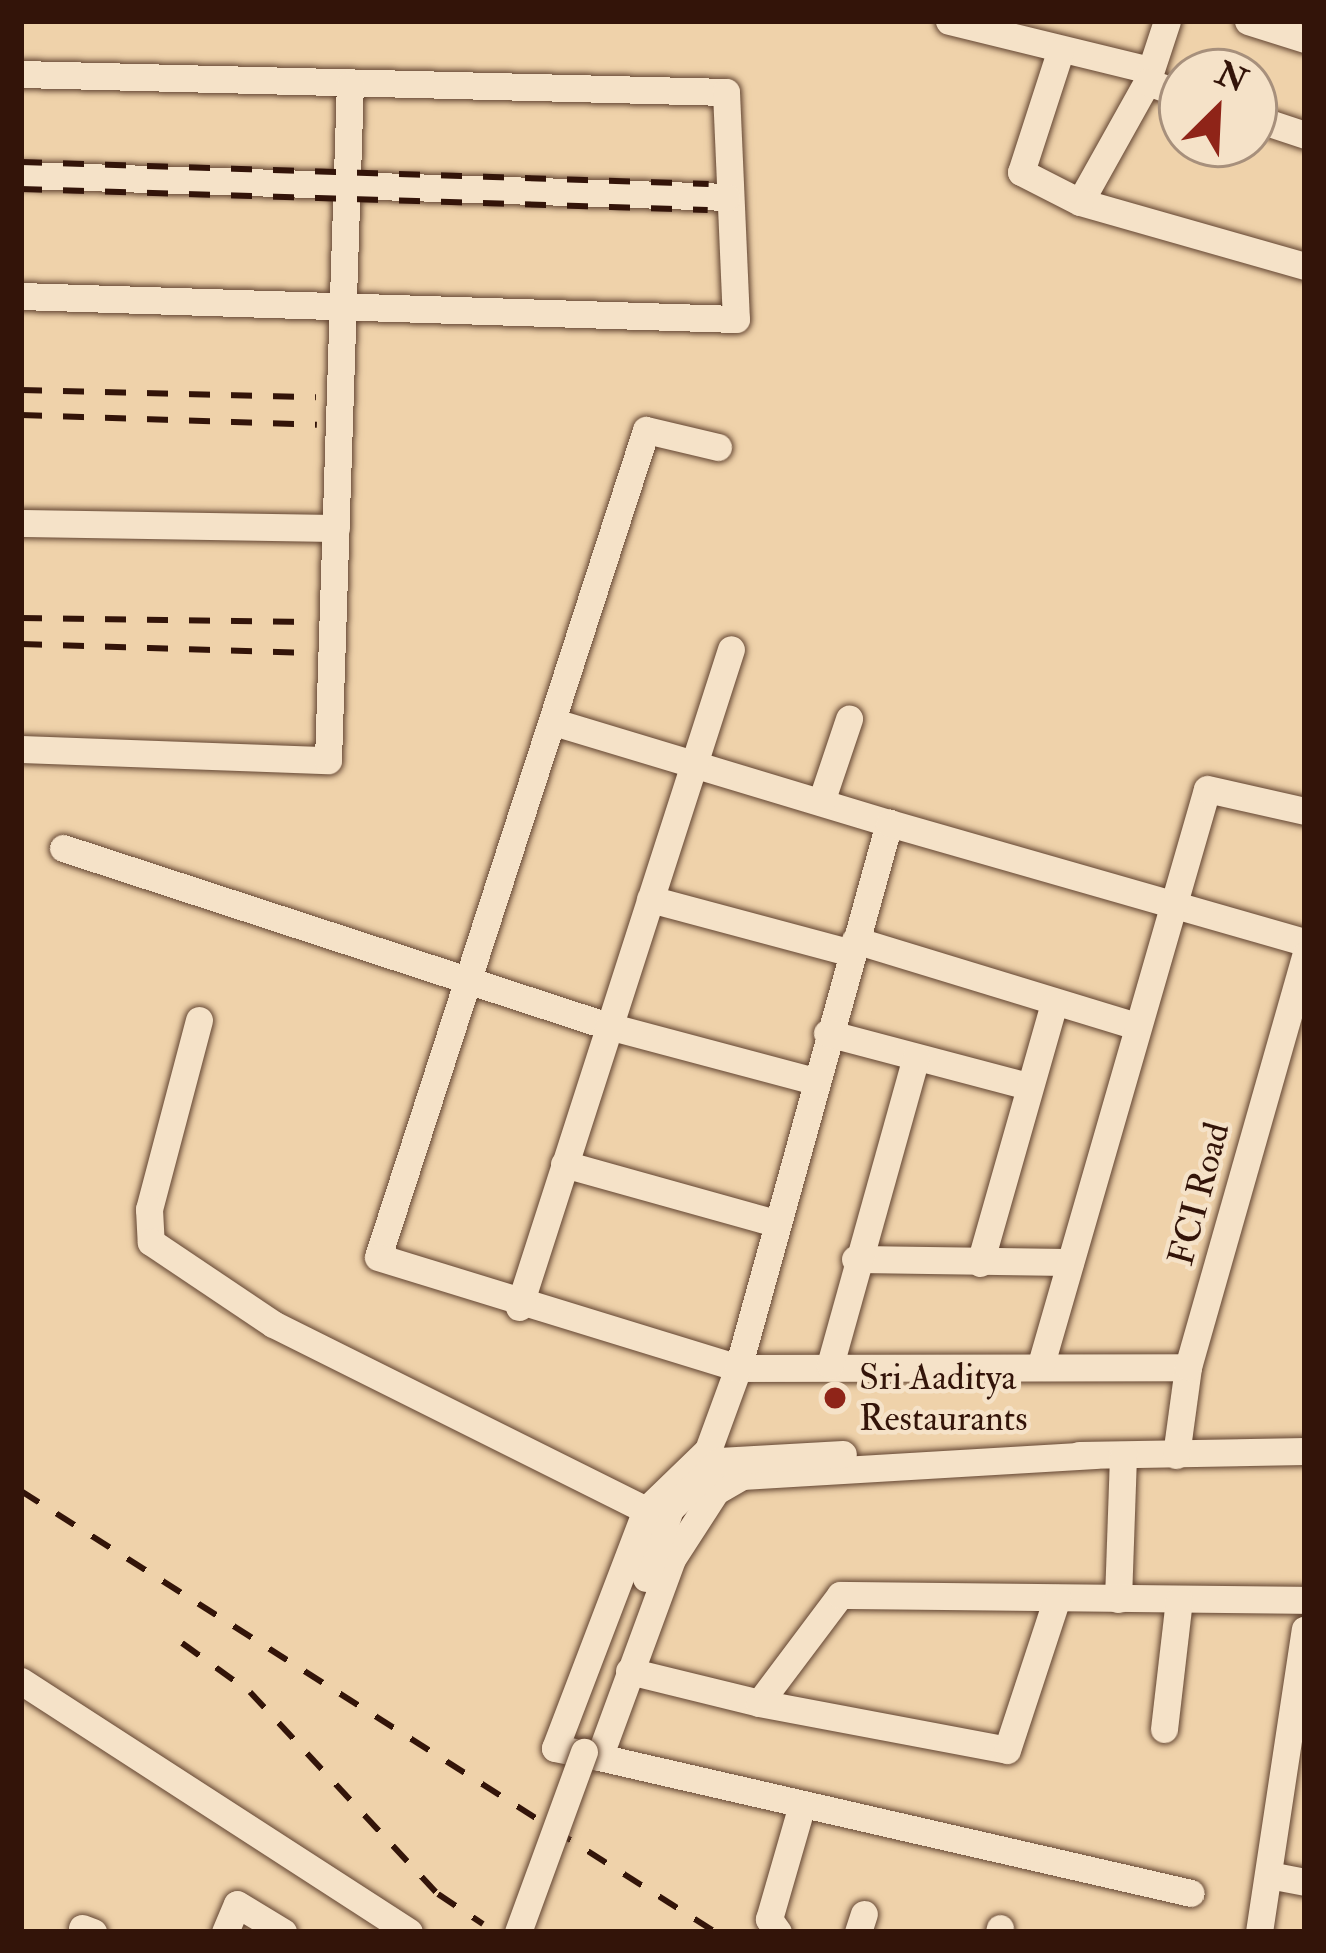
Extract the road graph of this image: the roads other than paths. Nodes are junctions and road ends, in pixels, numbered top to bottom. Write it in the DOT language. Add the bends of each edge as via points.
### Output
graph roads {
  1 [pos="949,21"];
  2 [pos="1167,21"];
  3 [pos="1248,21"];
  4 [pos="1305,39"];
  5 [pos="1060,52"];
  6 [pos="21,74"];
  7 [pos="1149,76"];
  8 [pos="1158,81"];
  9 [pos="350,84"];
  10 [pos="21,175"];
  11 [pos="347,183"];
  12 [pos="727,197"];
  13 [pos="1080,202"];
  14 [pos="1305,266"];
  15 [pos="21,296"];
  16 [pos="343,307"];
  17 [pos="718,446"];
  18 [pos="21,523"];
  19 [pos="336,528"];
  20 [pos="731,649"];
  21 [pos="849,719"];
  22 [pos="554,722"];
  23 [pos="21,748"];
  24 [pos="691,766"];
  25 [pos="821,802"];
  26 [pos="1305,811"];
  27 [pos="889,823"];
  28 [pos="63,848"];
  29 [pos="650,899"];
  30 [pos="1170,904"];
  31 [pos="1305,942"];
  32 [pos="853,946"];
  33 [pos="1305,956"];
  34 [pos="467,973"];
  35 [pos="1054,1003"];
  36 [pos="199,1020"];
  37 [pos="608,1026"];
  38 [pos="1136,1026"];
  39 [pos="827,1033"];
  40 [pos="916,1058"];
  41 [pos="814,1081"];
  42 [pos="1024,1085"];
  43 [pos="564,1164"];
  44 [pos="772,1222"];
  45 [pos="855,1259"];
  46 [pos="1070,1262"];
  47 [pos="980,1263"];
  48 [pos="519,1307"];
  49 [pos="1041,1364"];
  50 [pos="830,1365"];
  51 [pos="1189,1367"];
  52 [pos="738,1368"];
  53 [pos="1305,1450"];
  54 [pos="1109,1455"];
  55 [pos="1176,1455"];
  56 [pos="646,1510"];
  57 [pos="1057,1598"];
  58 [pos="1118,1599"];
  59 [pos="1179,1600"];
  60 [pos="1305,1600"];
  61 [pos="1305,1629"];
  62 [pos="629,1671"];
  63 [pos="21,1681"];
  64 [pos="759,1703"];
  65 [pos="1164,1729"];
  66 [pos="1299,1730"];
  67 [pos="599,1756"];
  68 [pos="802,1805"];
  69 [pos="1274,1876"];
  70 [pos="1305,1882"];
  71 [pos="1191,1893"];
  72 [pos="225,1932"];
  73 [pos="284,1932"];
  74 [pos="410,1932"];
  75 [pos="518,1932"];
  76 [pos="778,1932"];
  77 [pos="1259,1932"];
  1 -- 5 [label="street"];
  2 -- 7 [label="street"];
  3 -- 4 [label="street"];
  5 -- 7 [label="street"];
  5 -- 13 [label="street" via="1021,172"];
  6 -- 9 [label="street"];
  7 -- 8 [label="street"];
  7 -- 13 [label="street"];
  9 -- 11 [label="street"];
  9 -- 12 [label="street" via="726,92"];
  10 -- 11 [label="street"];
  11 -- 12 [label="street"];
  11 -- 16 [label="street"];
  12 -- 16 [label="street" via="736,320"];
  13 -- 14 [label="street"];
  15 -- 16 [label="street"];
  16 -- 19 [label="street"];
  17 -- 22 [label="street" via="646,430"];
  18 -- 19 [label="street"];
  19 -- 23 [label="street" via="328,760"];
  20 -- 24 [label="street"];
  21 -- 25 [label="street"];
  22 -- 24 [label="street"];
  22 -- 34 [label="street"];
  24 -- 25 [label="street"];
  24 -- 29 [label="street"];
  25 -- 27 [label="street"];
  26 -- 30 [label="street" via="1207,789"];
  27 -- 30 [label="street"];
  27 -- 32 [label="street"];
  28 -- 34 [label="street"];
  29 -- 32 [label="street"];
  29 -- 37 [label="street"];
  30 -- 31 [label="street"];
  30 -- 38 [label="street"];
  32 -- 35 [label="street"];
  32 -- 39 [label="street"];
  33 -- 51 [label="street, FCI Road"];
  34 -- 37 [label="street"];
  34 -- 48 [label="street" via="377,1257"];
  35 -- 38 [label="street"];
  35 -- 42 [label="street"];
  36 -- 56 [label="street" via="149,1209 152,1242 273,1324"];
  37 -- 41 [label="street"];
  37 -- 43 [label="street"];
  38 -- 46 [label="street"];
  39 -- 40 [label="street"];
  39 -- 41 [label="street"];
  40 -- 42 [label="street"];
  40 -- 45 [label="street"];
  41 -- 44 [label="street"];
  42 -- 47 [label="street"];
  43 -- 44 [label="street"];
  43 -- 48 [label="street"];
  44 -- 52 [label="street"];
  45 -- 47 [label="street"];
  45 -- 50 [label="street"];
  46 -- 47 [label="street"];
  46 -- 49 [label="street"];
  48 -- 52 [label="street"];
  49 -- 50 [label="street"];
  49 -- 51 [label="street"];
  50 -- 52 [label="street"];
  51 -- 55 [label="street, FCI Road"];
  52 -- 56 [label="street" via="708,1450"];
  53 -- 55 [label="street"];
  54 -- 55 [label="street"];
  54 -- 58 [label="street"];
  54 -- 62 [label="street" via="742,1476 716,1490 680,1541"];
  54 -- 75 [label="street, bridge" via="750,1452 686,1486"];
  56 -- 67 [label="street" via="555,1748"];
  57 -- 58 [label="street"];
  57 -- 64 [label="street" via="840,1595"];
  57 -- 64 [label="street" via="1007,1750"];
  58 -- 59 [label="street"];
  59 -- 60 [label="street"];
  59 -- 65 [label="street"];
  61 -- 66 [label="street"];
  62 -- 64 [label="street"];
  62 -- 67 [label="street"];
  63 -- 74 [label="street"];
  66 -- 69 [label="street"];
  67 -- 68 [label="street"];
  68 -- 71 [label="street"];
  68 -- 76 [label="street" via="770,1919"];
  69 -- 70 [label="street"];
  69 -- 77 [label="street"];
  72 -- 73 [label="street" via="237,1904"];
}
